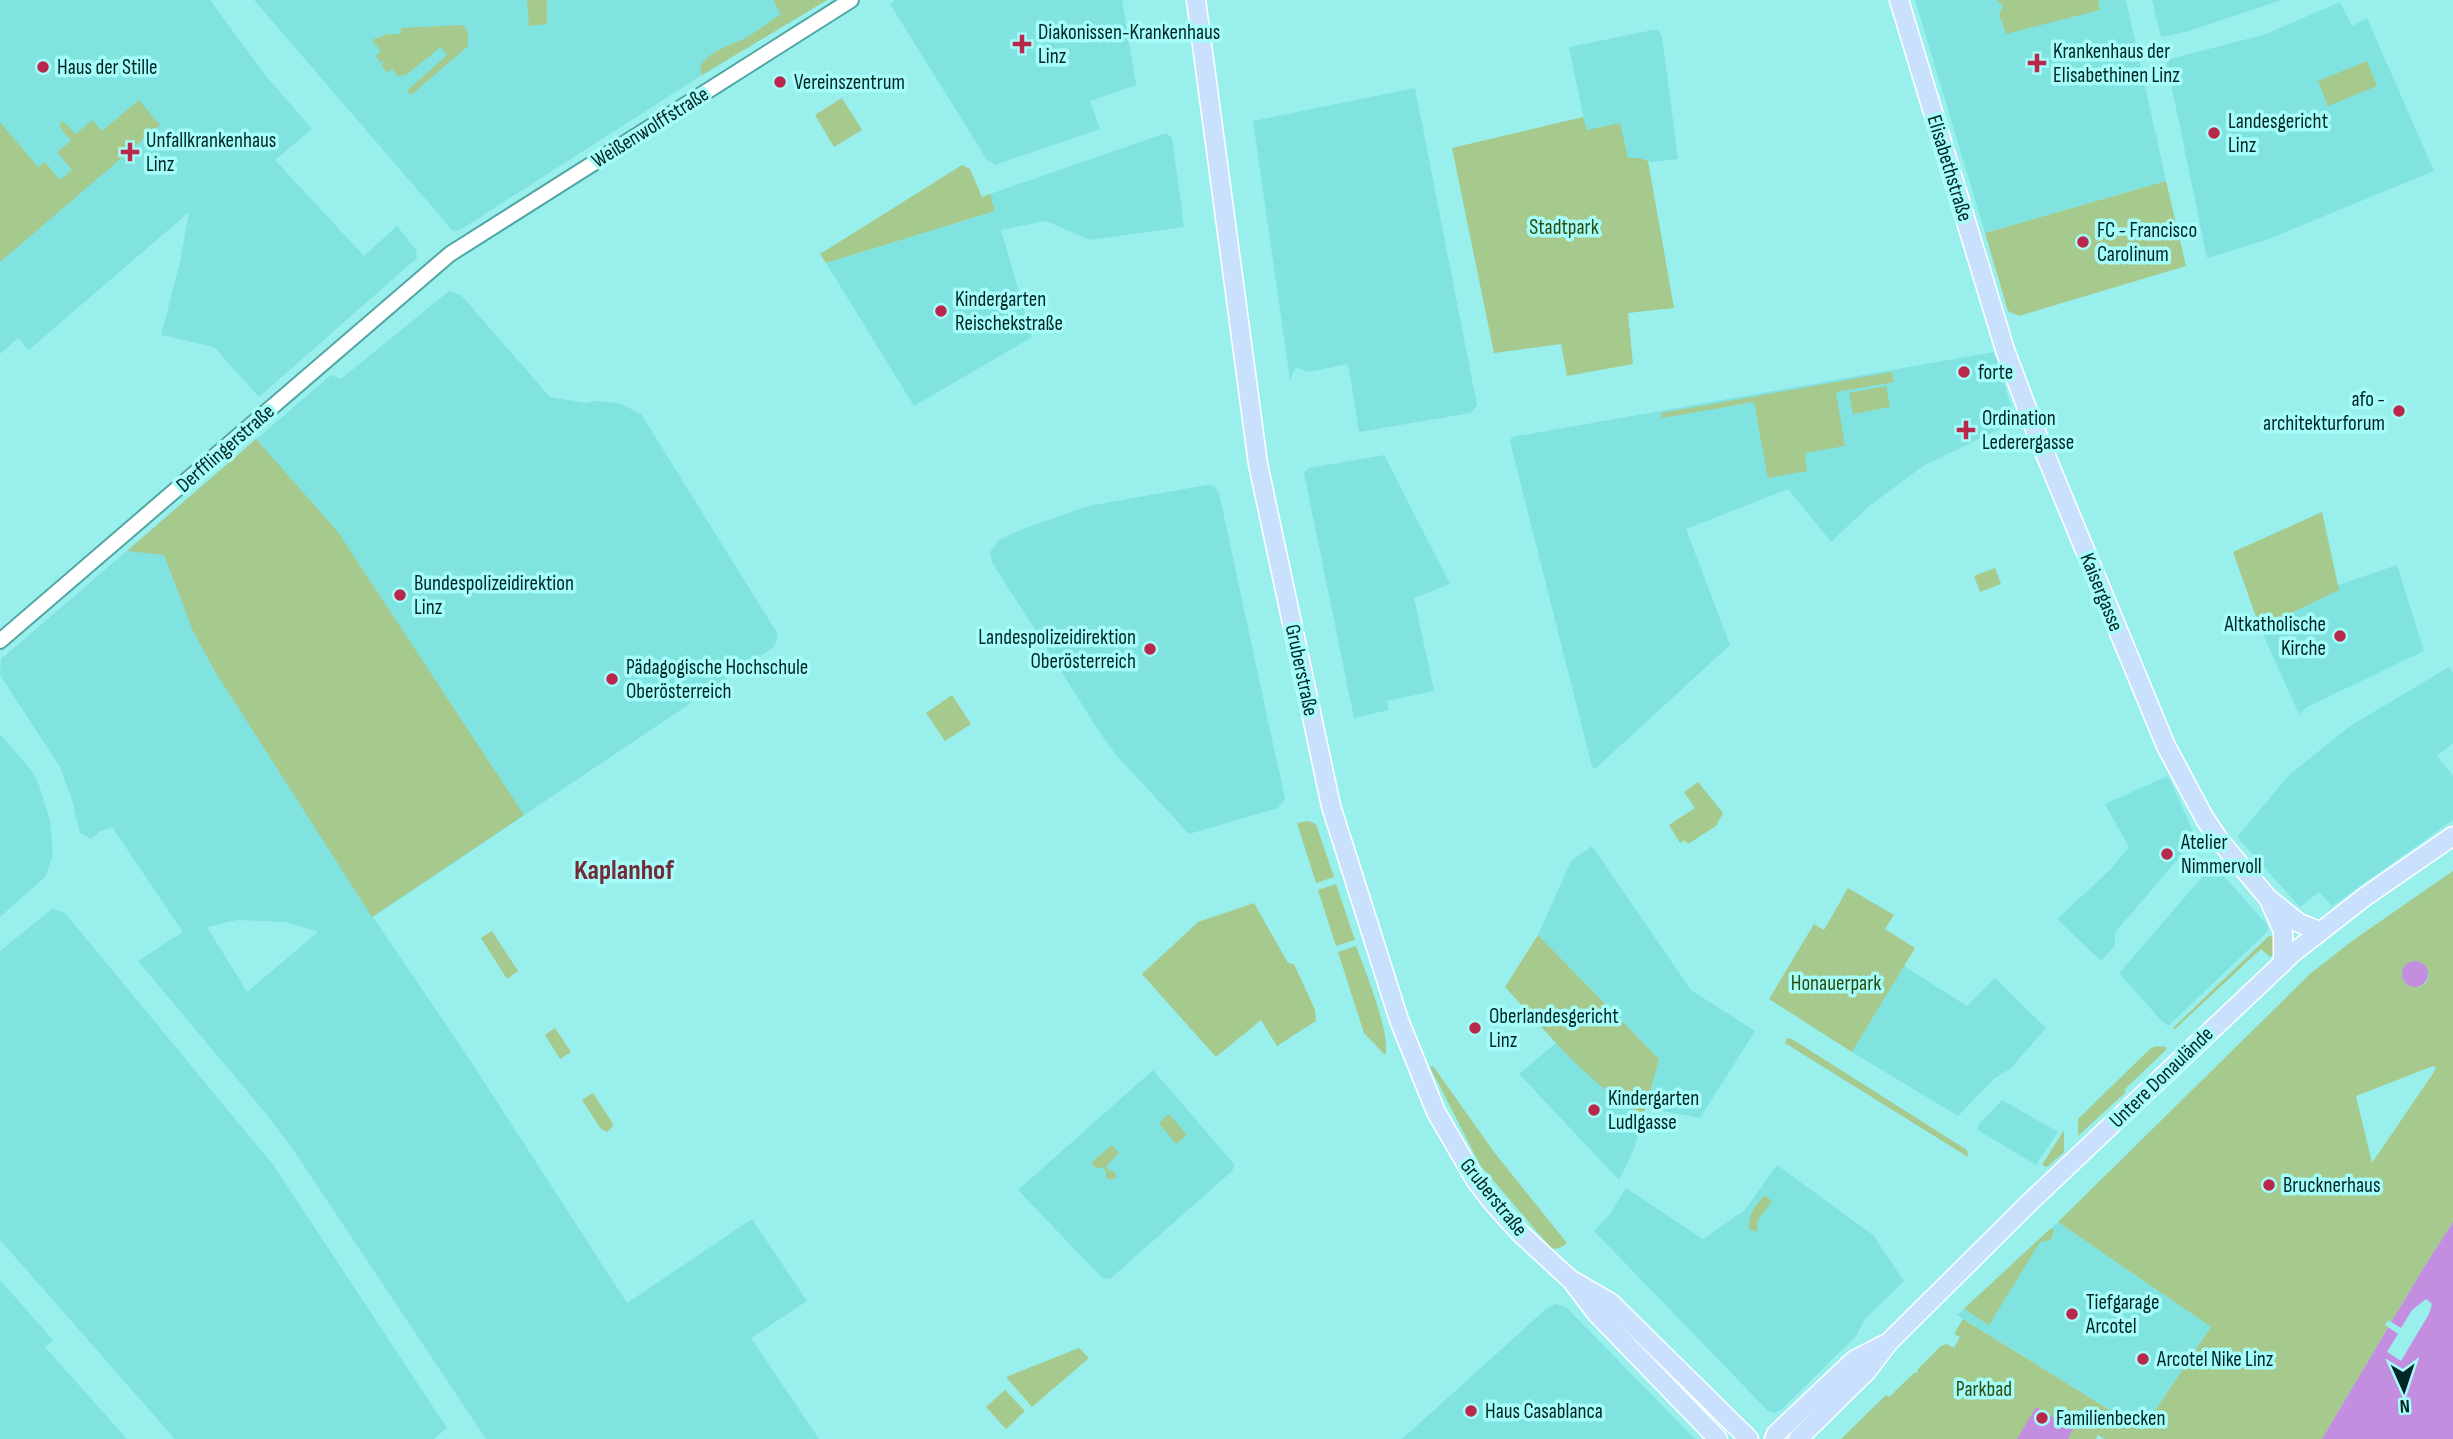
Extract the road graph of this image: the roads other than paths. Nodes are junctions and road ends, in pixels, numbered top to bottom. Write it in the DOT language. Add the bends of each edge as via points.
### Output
graph roads {
  1 [pos="851,0"];
  2 [pos="1196,0"];
  3 [pos="1899,0"];
  4 [pos="450,254"];
  5 [pos="2000,337"];
  6 [pos="0,641"];
  7 [pos="2453,836"];
  8 [pos="2268,898"];
  9 [pos="2320,931"];
  10 [pos="2283,963"];
  11 [pos="1570,1279"];
  12 [pos="1889,1342"];
  13 [pos="1717,1439"];
  14 [pos="1749,1439"];
  15 [pos="1774,1439"];
  16 [pos="1797,1439"];
  1 -- 4 [label="street, Weißenwolffstraße"];
  2 -- 11 [label="main road, Gruberstraße" via="1258,464 1331,806 1399,1020 1436,1112 1493,1203"];
  3 -- 5 [label="main road, Elisabethstraße"];
  4 -- 6 [label="street, Derfflingerstraße"];
  5 -- 8 [label="main road, Kaisergasse" via="2166,747 2205,819"];
  7 -- 9 [label="main road, Untere Donaulände"];
  8 -- 9 [label="main road" via="2299,923"];
  8 -- 10 [label="main road" via="2283,927"];
  9 -- 10 [label="main road, Untere Donaulände"];
  10 -- 12 [label="main road, Untere Donaulände"];
  11 -- 13 [label="main road, Gruberstraße" via="1597,1314"];
  11 -- 14 [label="main road, Gruberstraße" via="1610,1302"];
  12 -- 15 [label="main road, Untere Donaulände" via="1854,1360"];
  12 -- 16 [label="main road, Untere Donaulände" via="1867,1371"];
}
